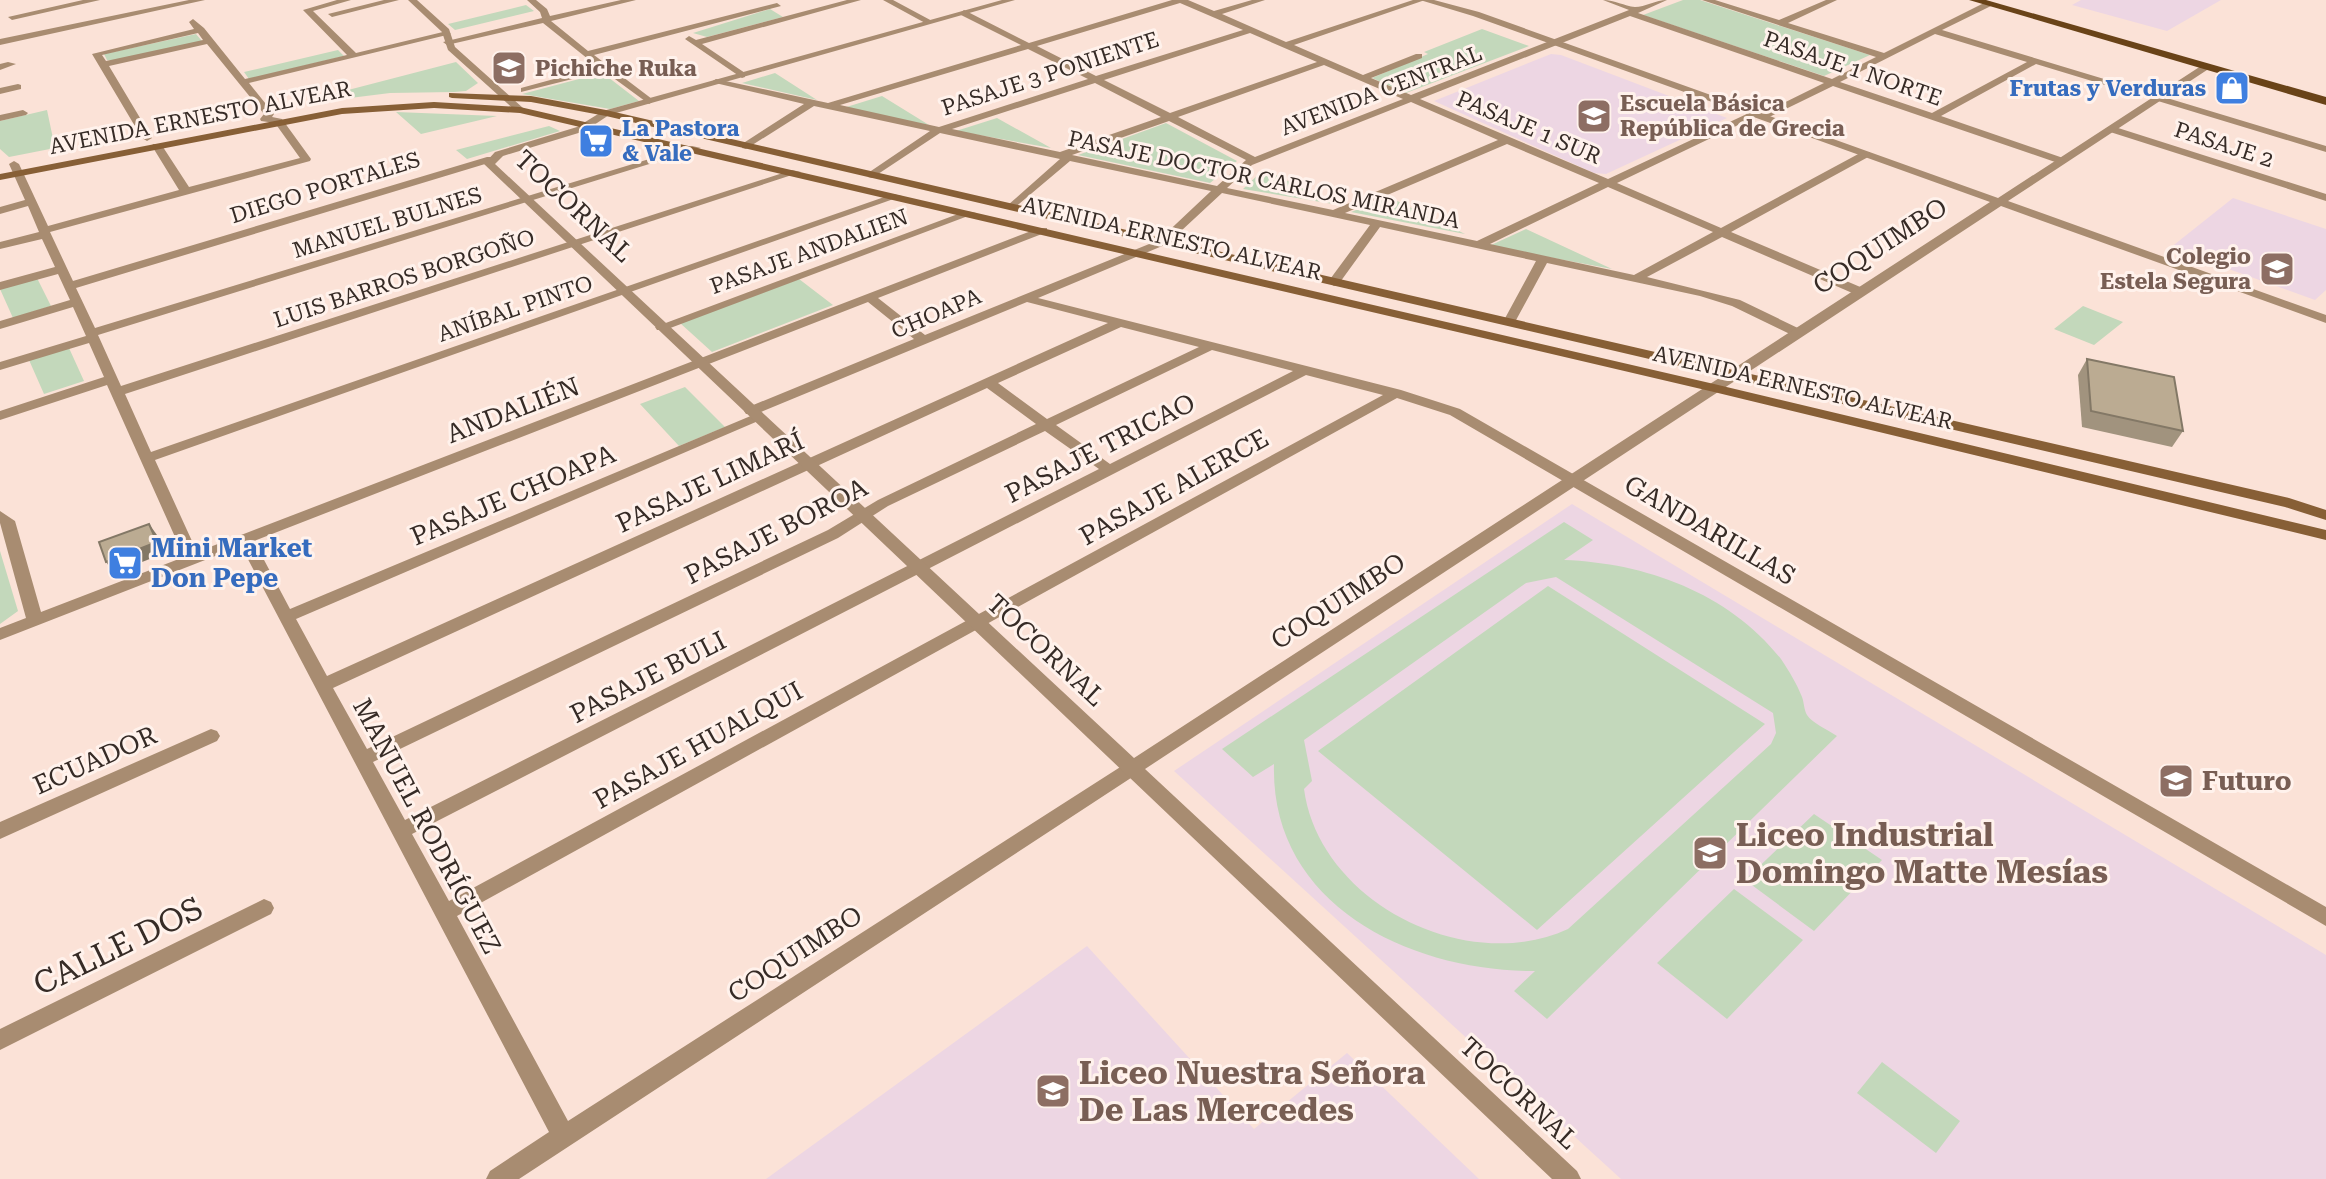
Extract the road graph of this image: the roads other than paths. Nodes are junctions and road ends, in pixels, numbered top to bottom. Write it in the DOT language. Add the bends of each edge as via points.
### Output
graph roads {
  1 [pos="96,0"];
  2 [pos="201,0"];
  3 [pos="347,0"];
  4 [pos="395,0"];
  5 [pos="412,0"];
  6 [pos="531,0"];
  7 [pos="632,0"];
  8 [pos="767,0"];
  9 [pos="857,0"];
  10 [pos="887,0"];
  11 [pos="1011,0"];
  12 [pos="1181,0"];
  13 [pos="1261,0"];
  14 [pos="1422,0"];
  15 [pos="1607,0"];
  16 [pos="1663,0"];
  17 [pos="1706,0"];
  18 [pos="1833,0"];
  19 [pos="1974,0"];
  20 [pos="2020,0"];
  21 [pos="1988,4"];
  22 [pos="777,6"];
  23 [pos="1634,12"];
  24 [pos="964,13"];
  25 [pos="1214,14"];
  26 [pos="795,16"];
  27 [pos="315,18"];
  28 [pos="546,20"];
  29 [pos="930,22"];
  30 [pos="1780,23"];
  31 [pos="1251,30"];
  32 [pos="678,31"];
  33 [pos="1935,31"];
  34 [pos="23,37"];
  35 [pos="447,38"];
  36 [pos="209,41"];
  37 [pos="0,42"];
  38 [pos="695,43"];
  39 [pos="1556,43"];
  40 [pos="1286,45"];
  41 [pos="1029,46"];
  42 [pos="587,54"];
  43 [pos="354,56"];
  44 [pos="1419,56"];
  45 [pos="1884,56"];
  46 [pos="101,59"];
  47 [pos="2035,61"];
  48 [pos="1324,62"];
  49 [pos="2207,66"];
  50 [pos="606,68"];
  51 [pos="742,75"];
  52 [pos="1363,78"];
  53 [pos="1095,80"];
  54 [pos="488,81"];
  55 [pos="243,82"];
  56 [pos="716,82"];
  57 [pos="1832,82"];
  58 [pos="18,87"];
  59 [pos="2326,89"];
  60 [pos="524,90"];
  61 [pos="0,91"];
  62 [pos="469,95"];
  63 [pos="506,97"];
  64 [pos="2159,97"];
  65 [pos="1412,99"];
  66 [pos="649,101"];
  67 [pos="2326,101"];
  68 [pos="813,102"];
  69 [pos="829,106"];
  70 [pos="520,110"];
  71 [pos="23,113"];
  72 [pos="606,113"];
  73 [pos="269,114"];
  74 [pos="1759,115"];
  75 [pos="1169,117"];
  76 [pos="1932,117"];
  77 [pos="0,118"];
  78 [pos="278,121"];
  79 [pos="591,124"];
  80 [pos="2111,129"];
  81 [pos="940,130"];
  82 [pos="147,138"];
  83 [pos="1507,140"];
  84 [pos="157,146"];
  85 [pos="746,146"];
  86 [pos="696,148"];
  87 [pos="2326,149"];
  88 [pos="1866,154"];
  89 [pos="1064,156"];
  90 [pos="491,159"];
  91 [pos="1254,160"];
  92 [pos="2062,161"];
  93 [pos="11,168"];
  94 [pos="796,172"];
  95 [pos="872,175"];
  96 [pos="0,177"];
  97 [pos="1608,183"];
  98 [pos="1217,189"];
  99 [pos="186,192"];
  100 [pos="897,196"];
  101 [pos="2326,198"];
  102 [pos="527,200"];
  103 [pos="31,202"];
  104 [pos="1999,202"];
  105 [pos="1012,207"];
  106 [pos="0,211"];
  107 [pos="970,213"];
  108 [pos="1334,214"];
  109 [pos="1377,223"];
  110 [pos="1043,230"];
  111 [pos="45,232"];
  112 [pos="1722,232"];
  113 [pos="1163,242"];
  114 [pos="573,244"];
  115 [pos="1478,245"];
  116 [pos="0,246"];
  117 [pos="1136,252"];
  118 [pos="1543,259"];
  119 [pos="61,269"];
  120 [pos="1635,279"];
  121 [pos="1334,282"];
  122 [pos="0,286"];
  123 [pos="69,286"];
  124 [pos="623,291"];
  125 [pos="1861,292"];
  126 [pos="870,298"];
  127 [pos="1024,298"];
  128 [pos="76,302"];
  129 [pos="2326,319"];
  130 [pos="1509,322"];
  131 [pos="1119,323"];
  132 [pos="0,325"];
  133 [pos="661,327"];
  134 [pos="1798,333"];
  135 [pos="92,335"];
  136 [pos="923,340"];
  137 [pos="1211,346"];
  138 [pos="700,364"];
  139 [pos="0,366"];
  140 [pos="1305,370"];
  141 [pos="1734,375"];
  142 [pos="987,382"];
  143 [pos="114,386"];
  144 [pos="1714,388"];
  145 [pos="1396,393"];
  146 [pos="755,415"];
  147 [pos="0,416"];
  148 [pos="1047,425"];
  149 [pos="147,458"];
  150 [pos="807,464"];
  151 [pos="1109,470"];
  152 [pos="1573,481"];
  153 [pos="2289,503"];
  154 [pos="2326,515"];
  155 [pos="0,516"];
  156 [pos="862,516"];
  157 [pos="2288,523"];
  158 [pos="2326,535"];
  159 [pos="245,539"];
  160 [pos="193,559"];
  161 [pos="918,569"];
  162 [pos="286,617"];
  163 [pos="35,621"];
  164 [pos="976,623"];
  165 [pos="0,634"];
  166 [pos="323,685"];
  167 [pos="211,736"];
  168 [pos="363,759"];
  169 [pos="1131,769"];
  170 [pos="0,831"];
  171 [pos="401,831"];
  172 [pos="264,908"];
  173 [pos="445,913"];
  174 [pos="2326,917"];
  175 [pos="0,1040"];
  176 [pos="564,1137"];
  177 [pos="498,1179"];
  178 [pos="1569,1179"];
  1 -- 34 [label="street" via="10,12"];
  2 -- 34 [label="street"];
  3 -- 27 [label="street" via="308,9"];
  4 -- 27 [label="street"];
  5 -- 35 [label="street, TOCORNAL"];
  6 -- 28 [label="street"];
  7 -- 28 [label="street"];
  8 -- 22 [label="street"];
  9 -- 26 [label="street"];
  10 -- 29 [label="street"];
  11 -- 24 [label="street"];
  12 -- 25 [label="street, PASAJE 1 SUR"];
  12 -- 41 [label="street"];
  13 -- 25 [label="street"];
  14 -- 39 [label="street"];
  14 -- 40 [label="street"];
  15 -- 23 [label="street, PASAJE 1 NORTE"];
  16 -- 23 [label="street, AVENIDA CENTRAL"];
  17 -- 30 [label="street"];
  18 -- 30 [label="street"];
  19 -- 21 [label="main road"];
  20 -- 59 [label="main road"];
  21 -- 33 [label="street"];
  21 -- 49 [label="main road"];
  22 -- 26 [label="street"];
  22 -- 32 [label="street"];
  23 -- 39 [label="street, AVENIDA CENTRAL"];
  23 -- 57 [label="street, PASAJE 1 NORTE"];
  24 -- 29 [label="street"];
  24 -- 41 [label="street"];
  25 -- 31 [label="street, PASAJE 1 SUR"];
  26 -- 38 [label="street"];
  27 -- 43 [label="street"];
  28 -- 35 [label="street"];
  28 -- 42 [label="street"];
  29 -- 51 [label="street"];
  30 -- 45 [label="street"];
  31 -- 40 [label="street, PASAJE 1 SUR"];
  31 -- 53 [label="street, PASAJE 3 PONIENTE"];
  32 -- 38 [label="street"];
  32 -- 42 [label="street"];
  33 -- 45 [label="street"];
  33 -- 47 [label="street"];
  34 -- 37 [label="street"];
  35 -- 43 [label="street"];
  35 -- 54 [label="street, TOCORNAL"];
  36 -- 46 [label="street"];
  36 -- 46 [label="street" via="197,26"];
  36 -- 55 [label="street"];
  38 -- 51 [label="street"];
  39 -- 65 [label="street, AVENIDA CENTRAL"];
  39 -- 74 [label="street"];
  40 -- 48 [label="street, PASAJE 1 SUR"];
  41 -- 53 [label="street"];
  41 -- 69 [label="street"];
  42 -- 50 [label="street"];
  43 -- 55 [label="street"];
  44 -- 52 [label="street"];
  45 -- 57 [label="street"];
  46 -- 82 [label="street"];
  47 -- 64 [label="street"];
  47 -- 76 [label="street"];
  48 -- 52 [label="street, PASAJE 1 SUR"];
  48 -- 75 [label="street"];
  49 -- 64 [label="street, COQUIMBO"];
  49 -- 67 [label="main road"];
  50 -- 60 [label="street"];
  50 -- 66 [label="street"];
  51 -- 56 [label="street"];
  52 -- 65 [label="street, PASAJE 1 SUR"];
  53 -- 75 [label="street"];
  53 -- 81 [label="street, PASAJE 3 PONIENTE"];
  54 -- 62 [label="main road"];
  54 -- 63 [label="street, TOCORNAL"];
  55 -- 73 [label="street"];
  56 -- 66 [label="street"];
  56 -- 68 [label="street, PASAJE DOCTOR CARLOS MIRANDA"];
  57 -- 74 [label="street"];
  57 -- 76 [label="street, PASAJE 1 NORTE"];
  58 -- 61 [label="street"];
  62 -- 63 [label="main road, AVENIDA ERNESTO ALVEAR"];
  62 -- 73 [label="main road, AVENIDA ERNESTO ALVEAR" via="360,99"];
  63 -- 70 [label="street, TOCORNAL"];
  63 -- 72 [label="main road, AVENIDA ERNESTO ALVEAR"];
  64 -- 80 [label="street, COQUIMBO"];
  64 -- 87 [label="street"];
  65 -- 83 [label="street, PASAJE 1 SUR"];
  65 -- 91 [label="street, AVENIDA CENTRAL"];
  66 -- 72 [label="street"];
  68 -- 69 [label="street, PASAJE DOCTOR CARLOS MIRANDA"];
  68 -- 85 [label="street"];
  69 -- 81 [label="street, PASAJE DOCTOR CARLOS MIRANDA"];
  70 -- 78 [label="main road, AVENIDA ERNESTO ALVEAR" via="411,105"];
  70 -- 79 [label="main road, AVENIDA ERNESTO ALVEAR"];
  71 -- 77 [label="street"];
  72 -- 79 [label="street, DIEGO PORTALES"];
  72 -- 85 [label="main road, AVENIDA ERNESTO ALVEAR"];
  73 -- 78 [label="street" via="265,119"];
  73 -- 82 [label="main road, AVENIDA ERNESTO ALVEAR"];
  74 -- 88 [label="street"];
  74 -- 97 [label="street"];
  75 -- 89 [label="street"];
  75 -- 91 [label="street"];
  76 -- 92 [label="street, PASAJE 1 NORTE"];
  78 -- 84 [label="main road, AVENIDA ERNESTO ALVEAR"];
  78 -- 99 [label="street" via="306,159"];
  79 -- 86 [label="main road, AVENIDA ERNESTO ALVEAR"];
  79 -- 90 [label="street, DIEGO PORTALES"];
  80 -- 92 [label="street, COQUIMBO"];
  80 -- 101 [label="street, PASAJE 2"];
  81 -- 89 [label="street, PASAJE DOCTOR CARLOS MIRANDA"];
  81 -- 95 [label="street, PASAJE 3 PONIENTE"];
  82 -- 93 [label="main road, AVENIDA ERNESTO ALVEAR"];
  83 -- 97 [label="street, PASAJE 1 SUR"];
  83 -- 108 [label="street"];
  84 -- 93 [label="main road, AVENIDA ERNESTO ALVEAR"];
  84 -- 99 [label="street"];
  85 -- 95 [label="main road, AVENIDA ERNESTO ALVEAR"];
  86 -- 94 [label="main road, AVENIDA ERNESTO ALVEAR"];
  86 -- 102 [label="street, MANUEL BULNES"];
  88 -- 104 [label="street"];
  88 -- 112 [label="street"];
  89 -- 98 [label="street, PASAJE DOCTOR CARLOS MIRANDA"];
  89 -- 105 [label="street"];
  90 -- 102 [label="street, TOCORNAL" via="491,167"];
  90 -- 123 [label="street, DIEGO PORTALES"];
  91 -- 98 [label="street, AVENIDA CENTRAL"];
  92 -- 104 [label="street, COQUIMBO"];
  93 -- 96 [label="main road, AVENIDA ERNESTO ALVEAR"];
  93 -- 103 [label="street"];
  94 -- 100 [label="main road, AVENIDA ERNESTO ALVEAR"];
  94 -- 114 [label="street, LUIS BARROS BORGOÑO"];
  95 -- 105 [label="main road, AVENIDA ERNESTO ALVEAR"];
  97 -- 112 [label="street, PASAJE 1 SUR"];
  97 -- 115 [label="street"];
  98 -- 108 [label="street, PASAJE DOCTOR CARLOS MIRANDA"];
  98 -- 113 [label="street, AVENIDA CENTRAL"];
  99 -- 111 [label="street"];
  100 -- 107 [label="main road, AVENIDA ERNESTO ALVEAR"];
  100 -- 124 [label="street, ANÍBAL PINTO"];
  102 -- 114 [label="street, TOCORNAL"];
  102 -- 135 [label="street, MANUEL BULNES"];
  103 -- 106 [label="street"];
  103 -- 111 [label="street"];
  104 -- 125 [label="street, COQUIMBO"];
  104 -- 129 [label="street"];
  105 -- 113 [label="main road, AVENIDA ERNESTO ALVEAR"];
  107 -- 110 [label="main road, AVENIDA ERNESTO ALVEAR"];
  107 -- 133 [label="street, PASAJE ANDALIEN"];
  108 -- 109 [label="street, PASAJE DOCTOR CARLOS MIRANDA"];
  109 -- 115 [label="street, PASAJE DOCTOR CARLOS MIRANDA"];
  109 -- 121 [label="street"];
  110 -- 117 [label="main road, AVENIDA ERNESTO ALVEAR"];
  110 -- 126 [label="street, ANDALIÉN"];
  111 -- 116 [label="street"];
  111 -- 119 [label="street"];
  112 -- 120 [label="street"];
  112 -- 125 [label="street, PASAJE 1 SUR"];
  113 -- 117 [label="street, AVENIDA CENTRAL"];
  113 -- 121 [label="main road, AVENIDA ERNESTO ALVEAR"];
  114 -- 124 [label="street, TOCORNAL"];
  114 -- 143 [label="street, LUIS BARROS BORGOÑO"];
  115 -- 118 [label="street, PASAJE DOCTOR CARLOS MIRANDA"];
  117 -- 127 [label="street, CHOAPA"];
  117 -- 144 [label="main road, AVENIDA ERNESTO ALVEAR"];
  118 -- 120 [label="street, PASAJE DOCTOR CARLOS MIRANDA"];
  118 -- 130 [label="street"];
  119 -- 122 [label="street"];
  119 -- 123 [label="street"];
  120 -- 134 [label="street, PASAJE DOCTOR CARLOS MIRANDA" via="1717,296"];
  121 -- 130 [label="main road, AVENIDA ERNESTO ALVEAR"];
  123 -- 128 [label="street"];
  124 -- 133 [label="street, TOCORNAL"];
  124 -- 149 [label="street, ANÍBAL PINTO"];
  125 -- 134 [label="street, COQUIMBO"];
  126 -- 136 [label="street"];
  126 -- 138 [label="street, ANDALIÉN"];
  127 -- 131 [label="street, GANDARILLAS"];
  127 -- 136 [label="street, CHOAPA"];
  128 -- 132 [label="street"];
  128 -- 135 [label="street"];
  130 -- 141 [label="main road, AVENIDA ERNESTO ALVEAR"];
  131 -- 137 [label="street, GANDARILLAS"];
  131 -- 142 [label="street, PASAJE LIMARÍ"];
  133 -- 138 [label="street, TOCORNAL"];
  134 -- 141 [label="street, COQUIMBO"];
  135 -- 139 [label="street, MANUEL BULNES"];
  135 -- 143 [label="street"];
  136 -- 146 [label="street, CHOAPA"];
  137 -- 140 [label="street, GANDARILLAS"];
  137 -- 148 [label="street, PASAJE BOROA"];
  138 -- 146 [label="street, TOCORNAL"];
  138 -- 159 [label="street, ANDALIÉN"];
  140 -- 145 [label="street, GANDARILLAS"];
  140 -- 151 [label="street, PASAJE TRICAO"];
  141 -- 144 [label="street, COQUIMBO"];
  141 -- 153 [label="main road, AVENIDA ERNESTO ALVEAR"];
  142 -- 148 [label="street"];
  142 -- 150 [label="street, PASAJE LIMARÍ"];
  143 -- 147 [label="street, LUIS BARROS BORGOÑO"];
  143 -- 149 [label="street"];
  144 -- 152 [label="street, COQUIMBO"];
  144 -- 157 [label="main road, AVENIDA ERNESTO ALVEAR"];
  145 -- 152 [label="street, GANDARILLAS" via="1455,412"];
  145 -- 164 [label="street, PASAJE ALERCE"];
  146 -- 150 [label="street, TOCORNAL"];
  146 -- 162 [label="street, PASAJE CHOAPA"];
  148 -- 151 [label="street"];
  148 -- 156 [label="street, PASAJE BOROA"];
  149 -- 160 [label="street"];
  150 -- 156 [label="street, TOCORNAL"];
  150 -- 166 [label="street, PASAJE LIMARÍ"];
  151 -- 161 [label="street, PASAJE TRICAO"];
  152 -- 169 [label="street, COQUIMBO"];
  152 -- 174 [label="street, GANDARILLAS"];
  153 -- 154 [label="main road, AVENIDA ERNESTO ALVEAR"];
  153 -- 157 [label="main road" via="2295,515"];
  155 -- 163 [label="street" via="7,521"];
  156 -- 161 [label="street, TOCORNAL"];
  156 -- 168 [label="street, PASAJE BOROA"];
  157 -- 158 [label="main road, AVENIDA ERNESTO ALVEAR"];
  159 -- 160 [label="street, ANDALIÉN"];
  159 -- 162 [label="street, MANUEL RODRÍGUEZ"];
  160 -- 163 [label="street, ANDALIÉN"];
  161 -- 164 [label="street, TOCORNAL"];
  161 -- 171 [label="street, PASAJE BULI"];
  162 -- 166 [label="street, MANUEL RODRÍGUEZ"];
  163 -- 165 [label="street, ANDALIÉN"];
  164 -- 169 [label="street, TOCORNAL"];
  164 -- 173 [label="street, PASAJE HUALQUI"];
  166 -- 168 [label="street, MANUEL RODRÍGUEZ"];
  167 -- 170 [label="street, ECUADOR"];
  168 -- 171 [label="street, MANUEL RODRÍGUEZ"];
  169 -- 176 [label="street, COQUIMBO"];
  169 -- 178 [label="street, TOCORNAL"];
  171 -- 173 [label="street, MANUEL RODRÍGUEZ"];
  172 -- 175 [label="street, CALLE DOS"];
  173 -- 176 [label="street, MANUEL RODRÍGUEZ"];
  176 -- 177 [label="street, COQUIMBO"];
}
